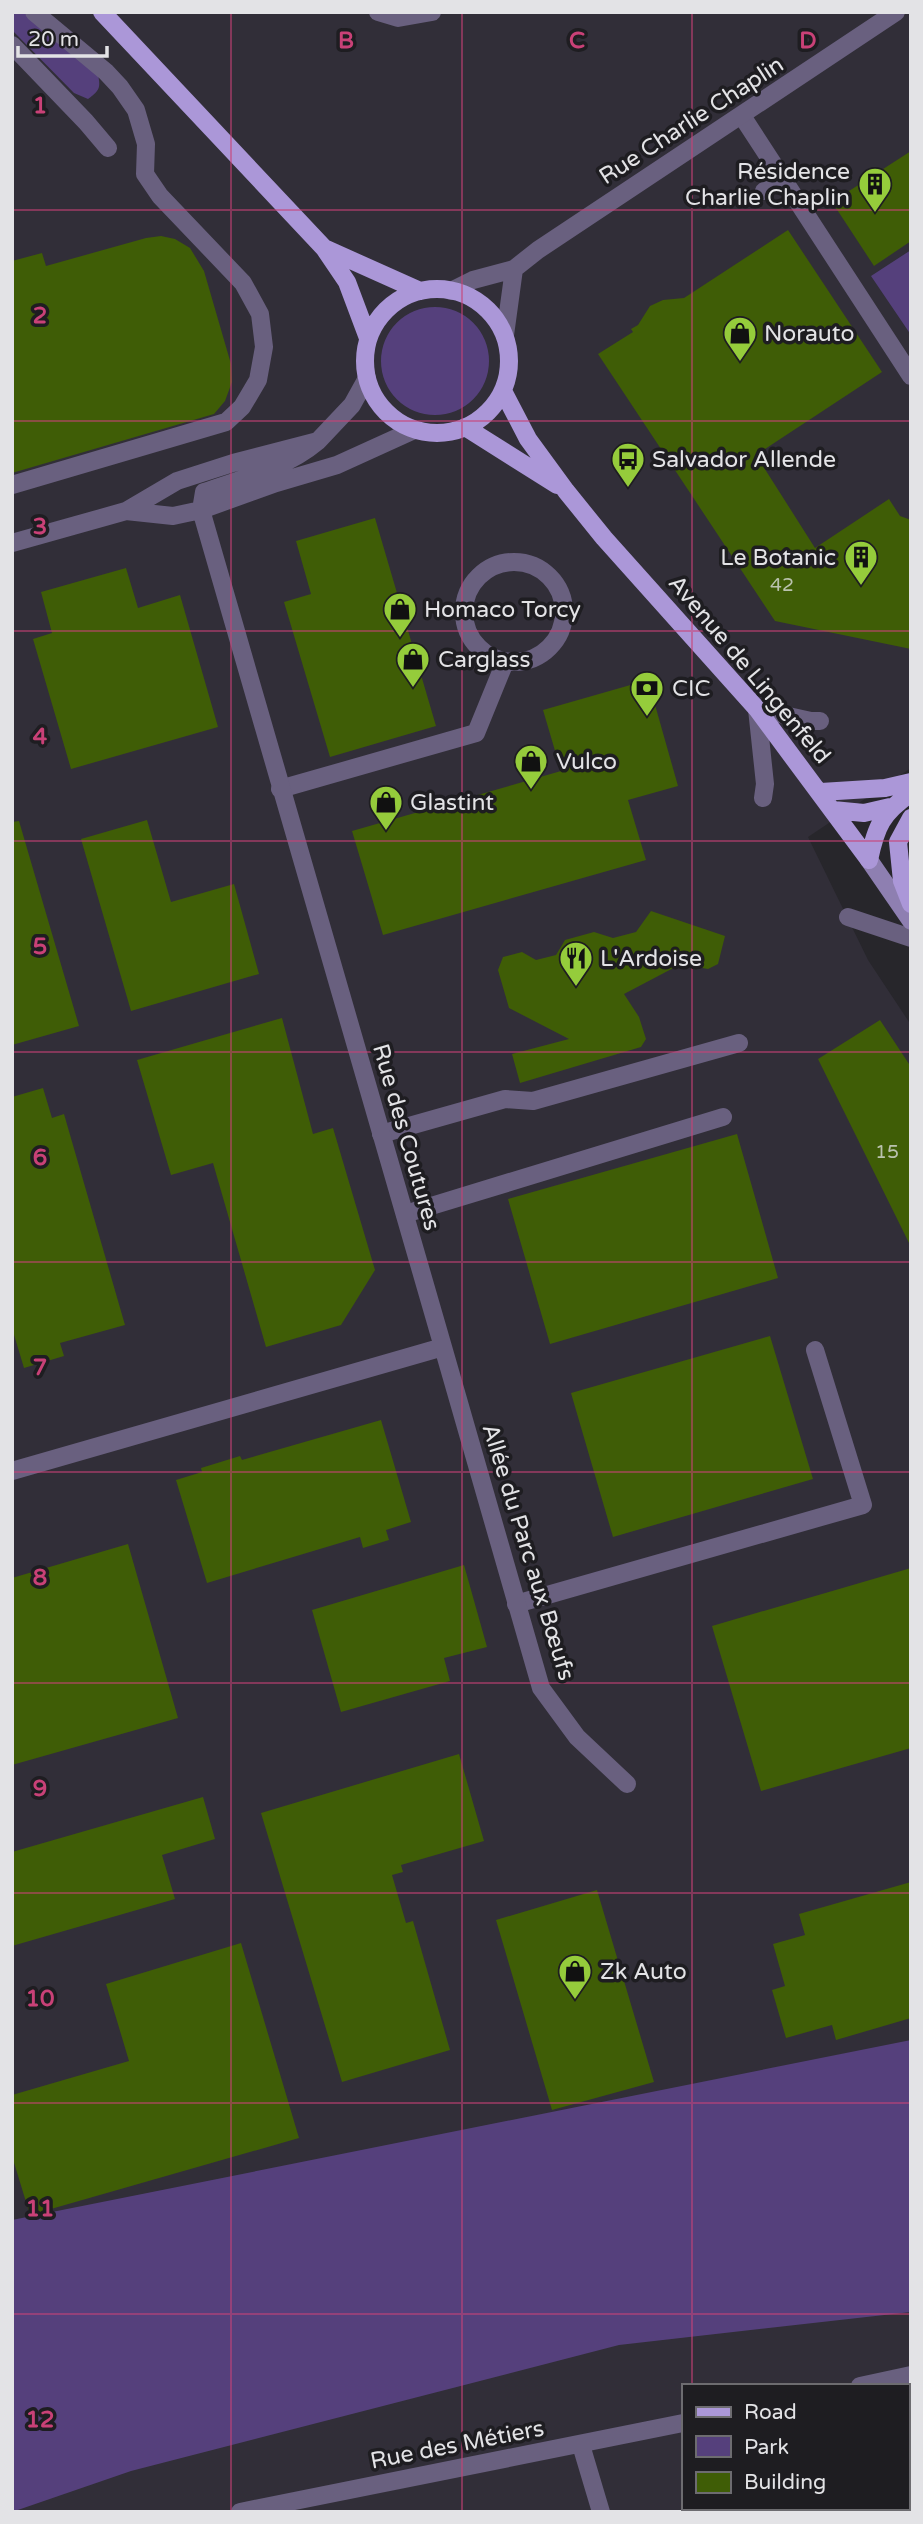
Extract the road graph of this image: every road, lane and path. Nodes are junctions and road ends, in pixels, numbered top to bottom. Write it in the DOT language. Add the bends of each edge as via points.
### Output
graph roads {
  1 [pos="34,12"];
  2 [pos="102,12"];
  3 [pos="378,12"];
  4 [pos="432,12"];
  5 [pos="896,12"];
  6 [pos="12,45"];
  7 [pos="742,116"];
  8 [pos="108,148"];
  9 [pos="783,179"];
  10 [pos="764,191"];
  11 [pos="324,247"];
  12 [pos="514,270"];
  13 [pos="451,290"];
  14 [pos="419,291"];
  15 [pos="505,335"];
  16 [pos="369,338"];
  17 [pos="911,376"];
  18 [pos="367,378"];
  19 [pos="503,391"];
  20 [pos="465,427"];
  21 [pos="414,430"];
  22 [pos="318,441"];
  23 [pos="12,485"];
  24 [pos="566,491"];
  25 [pos="201,510"];
  26 [pos="127,511"];
  27 [pos="12,543"];
  28 [pos="505,662"];
  29 [pos="757,709"];
  30 [pos="820,721"];
  31 [pos="911,782"];
  32 [pos="280,789"];
  33 [pos="821,792"];
  34 [pos="911,793"];
  35 [pos="763,797"];
  36 [pos="890,807"];
  37 [pos="833,810"];
  38 [pos="911,818"];
  39 [pos="869,860"];
  40 [pos="911,904"];
  41 [pos="848,917"];
  42 [pos="911,921"];
  43 [pos="911,938"];
  44 [pos="738,1043"];
  45 [pos="723,1117"];
  46 [pos="381,1134"];
  47 [pos="405,1214"];
  48 [pos="443,1347"];
  49 [pos="815,1350"];
  50 [pos="12,1471"];
  51 [pos="516,1604"];
  52 [pos="626,1784"];
  53 [pos="911,2375"];
  54 [pos="869,2384"];
  55 [pos="682,2423"];
  56 [pos="581,2445"];
  57 [pos="240,2512"];
  58 [pos="601,2512"];
  1 -- 23 [label="street" via="106,72 136,110 146,144 145,174 160,196 243,283 260,314 264,347 258,380 242,407 226,422"];
  2 -- 11 [label="main road"];
  3 -- 4 [label="street" via="398,18"];
  5 -- 7 [label="street, Rue Charlie Chaplin"];
  6 -- 8 [label="street"];
  7 -- 9 [label="street"];
  7 -- 12 [label="street, Rue Charlie Chaplin"];
  9 -- 10 [label="street"];
  9 -- 17 [label="street"];
  11 -- 14 [label="main road"];
  11 -- 16 [label="main road" via="347,282"];
  12 -- 13 [label="street, Rue Charlie Chaplin"];
  12 -- 15 [label="street"];
  13 -- 14 [label="main road"];
  13 -- 15 [label="main road" via="484,306"];
  14 -- 16 [label="main road" via="388,308"];
  15 -- 19 [label="main road" via="509,354"];
  16 -- 18 [label="main road"];
  18 -- 21 [label="main road" via="384,410"];
  18 -- 22 [label="street" via="352,405"];
  19 -- 20 [label="main road" via="481,419"];
  19 -- 24 [label="main road, Avenue de Lingenfeld" via="528,439"];
  20 -- 21 [label="main road" via="449,432"];
  20 -- 24 [label="main road, Avenue de Lingenfeld"];
  21 -- 25 [label="street" via="337,465"];
  22 -- 25 [label="street" via="301,456 204,492"];
  22 -- 26 [label="street" via="177,481"];
  24 -- 29 [label="main road, Avenue de Lingenfeld"];
  25 -- 26 [label="street" via="173,516"];
  25 -- 32 [label="street, Rue des Coutures"];
  26 -- 27 [label="street"];
  28 -- 28 [label="street" via="521,662 549,648 564,620 559,590 537,567 522,563 488,569 466,596 467,630 475,645"];
  28 -- 32 [label="street" via="475,733"];
  29 -- 30 [label="street"];
  29 -- 33 [label="main road, Avenue de Lingenfeld"];
  29 -- 35 [label="street"];
  31 -- 33 [label="main road"];
  32 -- 46 [label="street, Rue des Coutures"];
  33 -- 37 [label="main road, Avenue de Lingenfeld"];
  34 -- 36 [label="main road"];
  36 -- 37 [label="main road" via="864,813"];
  36 -- 39 [label="main road" via="874,834"];
  37 -- 39 [label="main road, Avenue de Lingenfeld"];
  38 -- 40 [label="main road" via="898,842 902,881"];
  39 -- 42 [label="street, Avenue de Lingenfeld"];
  41 -- 43 [label="street"];
  44 -- 46 [label="street" via="533,1101 505,1098"];
  45 -- 47 [label="street"];
  46 -- 47 [label="street, Rue des Coutures"];
  47 -- 48 [label="street, Rue des Coutures"];
  48 -- 50 [label="street"];
  48 -- 51 [label="street, Allée du Parc aux Bœufs"];
  49 -- 51 [label="street" via="863,1505"];
  51 -- 52 [label="street, Allée du Parc aux Bœufs" via="541,1688 577,1737"];
  53 -- 54 [label="street"];
  55 -- 56 [label="street, Rue des Métiers"];
  56 -- 57 [label="street, Rue des Métiers"];
  56 -- 58 [label="street"];
}
